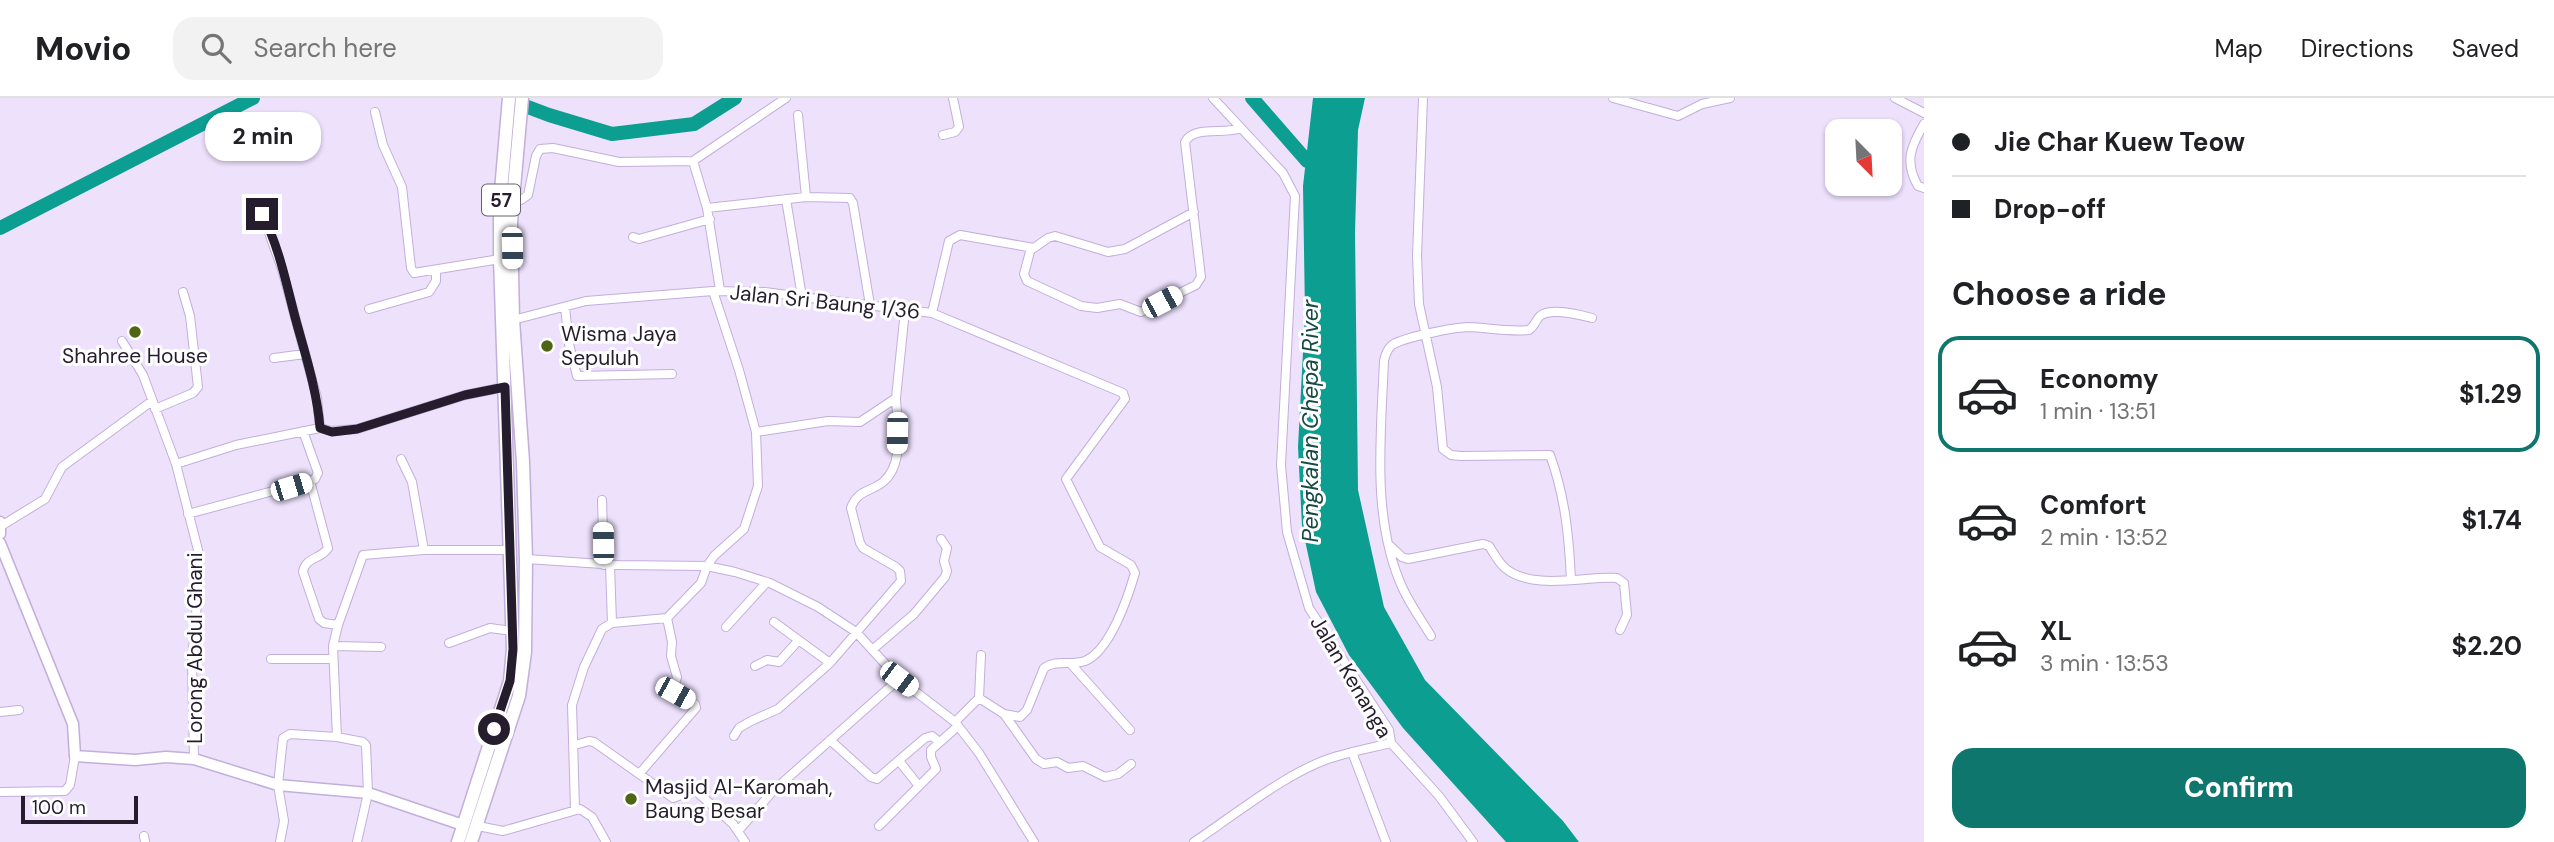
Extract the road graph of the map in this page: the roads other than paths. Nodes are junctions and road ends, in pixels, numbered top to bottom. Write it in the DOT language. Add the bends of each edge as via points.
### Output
graph roads {
  1 [pos="509,98"];
  2 [pos="522,98"];
  3 [pos="786,98"];
  4 [pos="953,98"];
  5 [pos="1213,98"];
  6 [pos="1423,98"];
  7 [pos="1613,98"];
  8 [pos="1730,98"];
  9 [pos="1895,98"];
  10 [pos="1702,101"];
  11 [pos="375,112"];
  12 [pos="1924,113"];
  13 [pos="798,115"];
  14 [pos="1924,124"];
  15 [pos="1241,128"];
  16 [pos="943,135"];
  17 [pos="512,142"];
  18 [pos="693,161"];
  19 [pos="1924,188"];
  20 [pos="806,197"];
  21 [pos="512,198"];
  22 [pos="786,199"];
  23 [pos="250,200"];
  24 [pos="707,208"];
  25 [pos="1194,212"];
  26 [pos="710,219"];
  27 [pos="633,237"];
  28 [pos="1031,248"];
  29 [pos="500,259"];
  30 [pos="436,271"];
  31 [pos="717,290"];
  32 [pos="183,292"];
  33 [pos="802,296"];
  34 [pos="870,305"];
  35 [pos="565,307"];
  36 [pos="369,309"];
  37 [pos="905,310"];
  38 [pos="932,313"];
  39 [pos="1592,318"];
  40 [pos="513,320"];
  41 [pos="1425,335"];
  42 [pos="122,341"];
  43 [pos="305,354"];
  44 [pos="274,358"];
  45 [pos="672,374"];
  46 [pos="505,387"];
  47 [pos="897,398"];
  48 [pos="154,405"];
  49 [pos="320,428"];
  50 [pos="303,431"];
  51 [pos="756,432"];
  52 [pos="401,459"];
  53 [pos="176,464"];
  54 [pos="310,481"];
  55 [pos="602,500"];
  56 [pos="188,514"];
  57 [pos="0,524"];
  58 [pos="510,526"];
  59 [pos="524,526"];
  60 [pos="0,534"];
  61 [pos="941,538"];
  62 [pos="0,543"];
  63 [pos="1389,545"];
  64 [pos="424,550"];
  65 [pos="510,550"];
  66 [pos="526,559"];
  67 [pos="607,565"];
  68 [pos="706,566"];
  69 [pos="1571,580"];
  70 [pos="766,582"];
  71 [pos="667,618"];
  72 [pos="774,622"];
  73 [pos="612,623"];
  74 [pos="338,625"];
  75 [pos="726,627"];
  76 [pos="1620,630"];
  77 [pos="512,631"];
  78 [pos="856,632"];
  79 [pos="1431,636"];
  80 [pos="797,642"];
  81 [pos="449,643"];
  82 [pos="333,646"];
  83 [pos="381,647"];
  84 [pos="872,650"];
  85 [pos="981,655"];
  86 [pos="271,659"];
  87 [pos="333,659"];
  88 [pos="830,663"];
  89 [pos="1071,664"];
  90 [pos="755,666"];
  91 [pos="899,679"];
  92 [pos="979,698"];
  93 [pos="19,710"];
  94 [pos="0,712"];
  95 [pos="1004,714"];
  96 [pos="957,724"];
  97 [pos="1130,730"];
  98 [pos="734,736"];
  99 [pos="337,737"];
  100 [pos="830,740"];
  101 [pos="939,742"];
  102 [pos="1391,743"];
  103 [pos="575,745"];
  104 [pos="1352,752"];
  105 [pos="75,756"];
  106 [pos="194,759"];
  107 [pos="899,761"];
  108 [pos="1131,764"];
  109 [pos="640,773"];
  110 [pos="278,785"];
  111 [pos="919,786"];
  112 [pos="0,792"];
  113 [pos="368,793"];
  114 [pos="575,809"];
  115 [pos="463,825"];
  116 [pos="478,826"];
  117 [pos="879,826"];
  118 [pos="738,831"];
  119 [pos="280,842"];
  120 [pos="356,842"];
  121 [pos="458,842"];
  122 [pos="471,842"];
  123 [pos="606,842"];
  124 [pos="745,842"];
  125 [pos="1034,842"];
  126 [pos="1194,842"];
  127 [pos="1386,842"];
  128 [pos="1474,842"];
  1 -- 17 [label="main road, 57"];
  2 -- 17 [label="main road, 57"];
  3 -- 18 [label="street"];
  4 -- 16 [label="street" via="959,127"];
  5 -- 15 [label="street, Jalan Kenanga"];
  6 -- 41 [label="street" via="1417,256"];
  7 -- 10 [label="street" via="1674,116"];
  8 -- 10 [label="street"];
  9 -- 12 [label="street"];
  11 -- 30 [label="street" via="383,145 402,187 411,268 420,274"];
  13 -- 20 [label="street"];
  14 -- 19 [label="street" via="1909,153 1912,176"];
  15 -- 25 [label="street" via="1195,133 1186,139"];
  15 -- 102 [label="street, Jalan Kenanga" via="1283,173 1296,196 1282,465 1287,532 1309,608 1389,730"];
  17 -- 21 [label="main road, 57"];
  17 -- 29 [label="main road, 57" via="500,202"];
  18 -- 21 [label="street" via="619,162 545,148 536,156 528,195 521,200"];
  18 -- 24 [label="street"];
  20 -- 22 [label="street"];
  20 -- 34 [label="street" via="845,196 852,201"];
  21 -- 40 [label="main road, 57"];
  22 -- 24 [label="street"];
  22 -- 33 [label="street"];
  23 -- 43 [label="street" via="272,235"];
  24 -- 26 [label="street"];
  25 -- 28 [label="street" via="1119,251 1055,236"];
  25 -- 28 [label="street" via="1199,281 1141,312 1120,304 1081,306 1029,283 1024,276"];
  26 -- 27 [label="street"];
  26 -- 31 [label="street"];
  28 -- 38 [label="street" via="953,237"];
  29 -- 30 [label="street"];
  29 -- 46 [label="main road, 57"];
  30 -- 36 [label="street" via="429,292"];
  31 -- 33 [label="street, Jalan Sri Baung 1/36"];
  31 -- 35 [label="street, Jalan Sri Baung 1/36" via="586,301"];
  31 -- 51 [label="street"];
  32 -- 48 [label="street" via="198,387 193,393"];
  33 -- 34 [label="street, Jalan Sri Baung 1/36"];
  34 -- 37 [label="street, Jalan Sri Baung 1/36"];
  35 -- 40 [label="street, Jalan Sri Baung 1/36"];
  35 -- 45 [label="street" via="577,376"];
  37 -- 38 [label="street, Jalan Sri Baung 1/36"];
  37 -- 47 [label="street"];
  38 -- 89 [label="street, Jalan Sri Baung 1/36" via="1125,396 1066,479 1100,547 1131,565 1134,576 1109,639 1088,659"];
  39 -- 41 [label="street" via="1572,312 1548,313 1529,330 1468,327"];
  40 -- 59 [label="main road, 57"];
  41 -- 63 [label="street" via="1391,345 1384,361 1381,442"];
  41 -- 69 [label="street" via="1445,451 1461,456 1550,455 1561,485"];
  42 -- 48 [label="street, Lorong Abdul Ghani" via="143,375"];
  43 -- 44 [label="street"];
  43 -- 49 [label="street"];
  46 -- 49 [label="street" via="357,429 332,432"];
  46 -- 58 [label="main road, 57"];
  47 -- 51 [label="street" via="860,422 828,421"];
  47 -- 78 [label="street" via="894,469 880,484 858,495 851,508 863,548 896,567 901,581"];
  48 -- 53 [label="street, Lorong Abdul Ghani"];
  48 -- 57 [label="street" via="62,467 45,499"];
  49 -- 50 [label="street"];
  50 -- 53 [label="street"];
  50 -- 54 [label="street" via="318,474"];
  51 -- 68 [label="street" via="758,486 744,527"];
  52 -- 64 [label="street" via="412,482"];
  53 -- 56 [label="street, Lorong Abdul Ghani"];
  54 -- 56 [label="street"];
  54 -- 74 [label="street" via="328,548 308,562 303,572 319,619"];
  55 -- 67 [label="street"];
  56 -- 106 [label="street, Lorong Abdul Ghani" via="200,562 192,660"];
  57 -- 60 [label="street"];
  58 -- 59 [label="main road"];
  58 -- 65 [label="main road, 57"];
  59 -- 66 [label="main road, 57"];
  61 -- 84 [label="street" via="947,548 946,577 914,614"];
  62 -- 105 [label="street" via="73,724"];
  63 -- 69 [label="street" via="1408,559 1483,544 1511,573 1531,579"];
  63 -- 79 [label="street" via="1403,589"];
  64 -- 65 [label="street"];
  64 -- 74 [label="street" via="363,555"];
  65 -- 77 [label="main road, 57"];
  66 -- 67 [label="street"];
  66 -- 116 [label="main road, 57" via="523,676"];
  67 -- 68 [label="street"];
  67 -- 73 [label="street"];
  68 -- 70 [label="street"];
  68 -- 71 [label="street" via="701,585"];
  69 -- 76 [label="street" via="1622,580 1627,615"];
  70 -- 75 [label="street"];
  70 -- 78 [label="street"];
  71 -- 73 [label="street"];
  71 -- 109 [label="street" via="677,677 673,691 696,708"];
  72 -- 80 [label="street"];
  73 -- 103 [label="street" via="601,631 572,705"];
  74 -- 82 [label="street"];
  77 -- 81 [label="street" via="490,628"];
  77 -- 115 [label="main road, 57" via="510,681"];
  78 -- 84 [label="street"];
  78 -- 88 [label="street"];
  80 -- 88 [label="street"];
  80 -- 90 [label="street" via="782,660"];
  82 -- 83 [label="street"];
  82 -- 87 [label="street"];
  84 -- 91 [label="street"];
  85 -- 92 [label="street"];
  86 -- 87 [label="street"];
  87 -- 99 [label="street"];
  88 -- 98 [label="street" via="778,709 739,728"];
  89 -- 95 [label="street" via="1045,666 1026,711 1018,718"];
  89 -- 97 [label="street"];
  91 -- 96 [label="street"];
  91 -- 100 [label="street"];
  92 -- 95 [label="street"];
  92 -- 96 [label="street"];
  93 -- 94 [label="street"];
  95 -- 108 [label="street" via="1044,764 1083,766 1105,777"];
  96 -- 101 [label="street"];
  96 -- 125 [label="street"];
  99 -- 110 [label="street" via="285,736"];
  99 -- 113 [label="street" via="365,744"];
  100 -- 107 [label="street" via="874,779"];
  100 -- 118 [label="street" via="773,791"];
  101 -- 107 [label="street" via="928,737"];
  101 -- 111 [label="street" via="930,752 936,769"];
  102 -- 104 [label="street"];
  102 -- 128 [label="street, Jalan Kenanga"];
  103 -- 109 [label="street" via="594,742"];
  103 -- 114 [label="street"];
  104 -- 126 [label="street" via="1314,765"];
  104 -- 127 [label="street"];
  105 -- 106 [label="street"];
  105 -- 112 [label="street" via="65,791"];
  106 -- 110 [label="street"];
  107 -- 111 [label="street"];
  109 -- 118 [label="street" via="673,798 697,792"];
  110 -- 113 [label="street"];
  110 -- 119 [label="street" via="284,821"];
  111 -- 117 [label="street"];
  113 -- 115 [label="street"];
  113 -- 120 [label="street"];
  114 -- 116 [label="street" via="503,831"];
  114 -- 123 [label="street" via="592,817"];
  115 -- 121 [label="main road, 57"];
  116 -- 122 [label="main road, 57"];
  118 -- 124 [label="street"];
}
